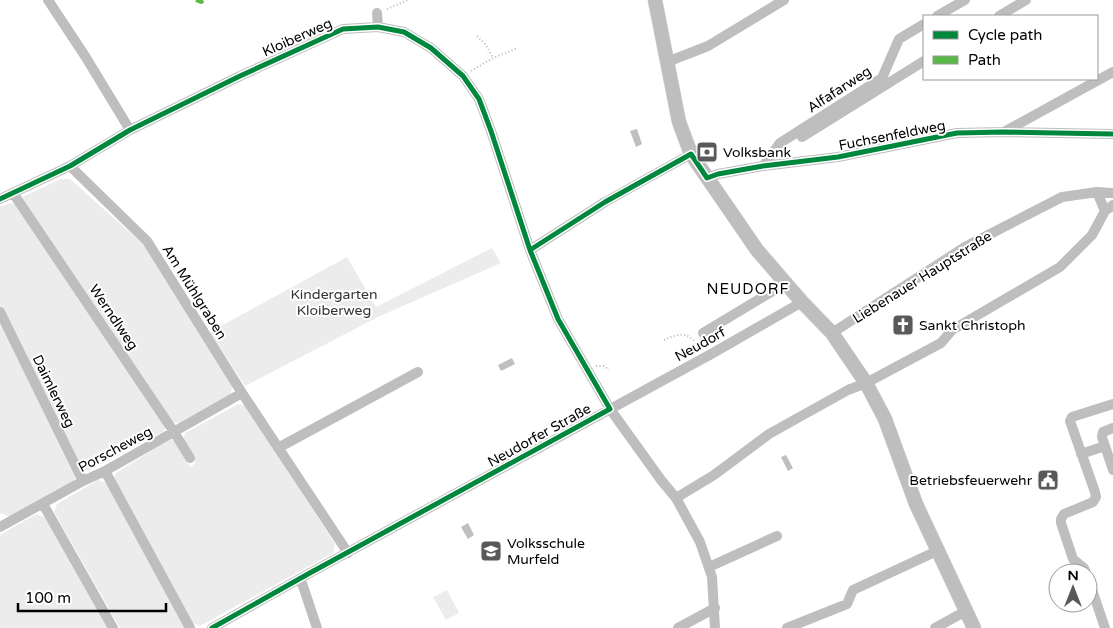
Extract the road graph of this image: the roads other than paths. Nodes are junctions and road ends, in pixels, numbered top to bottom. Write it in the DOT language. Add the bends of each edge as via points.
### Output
graph roads {
  1 [pos="48,0"];
  2 [pos="655,0"];
  3 [pos="784,0"];
  4 [pos="965,0"];
  5 [pos="1026,0"];
  6 [pos="378,13"];
  7 [pos="939,15"];
  8 [pos="1001,15"];
  9 [pos="923,25"];
  10 [pos="378,26"];
  11 [pos="667,62"];
  12 [pos="923,62"];
  13 [pos="1113,72"];
  14 [pos="130,130"];
  15 [pos="1003,132"];
  16 [pos="1113,134"];
  17 [pos="777,148"];
  18 [pos="692,154"];
  19 [pos="70,166"];
  20 [pos="763,166"];
  21 [pos="707,178"];
  22 [pos="1097,192"];
  23 [pos="13,193"];
  24 [pos="1113,193"];
  25 [pos="0,199"];
  26 [pos="1109,208"];
  27 [pos="530,250"];
  28 [pos="786,283"];
  29 [pos="802,302"];
  30 [pos="0,312"];
  31 [pos="703,333"];
  32 [pos="832,333"];
  33 [pos="418,372"];
  34 [pos="866,383"];
  35 [pos="242,393"];
  36 [pos="1113,404"];
  37 [pos="610,409"];
  38 [pos="1113,428"];
  39 [pos="174,432"];
  40 [pos="1105,446"];
  41 [pos="278,448"];
  42 [pos="1081,454"];
  43 [pos="190,458"];
  44 [pos="1113,470"];
  45 [pos="105,471"];
  46 [pos="83,481"];
  47 [pos="676,498"];
  48 [pos="44,504"];
  49 [pos="1,525"];
  50 [pos="776,536"];
  51 [pos="937,551"];
  52 [pos="348,553"];
  53 [pos="1077,563"];
  54 [pos="709,567"];
  55 [pos="300,579"];
  56 [pos="1098,607"];
  57 [pos="715,608"];
  58 [pos="966,611"];
  59 [pos="114,628"];
  60 [pos="190,628"];
  61 [pos="212,628"];
  62 [pos="317,628"];
  63 [pos="678,628"];
  64 [pos="715,628"];
  65 [pos="787,628"];
  66 [pos="935,628"];
  67 [pos="974,628"];
  68 [pos="1105,628"];
  1 -- 14 [label="street"];
  2 -- 11 [label="main road"];
  3 -- 11 [label="street" via="708,46"];
  4 -- 7 [label="street"];
  5 -- 8 [label="street"];
  6 -- 10 [label="street"];
  9 -- 17 [label="street, Alfafarweg" via="899,38 882,78"];
  10 -- 14 [label="street, Kloiberweg" via="343,29"];
  10 -- 27 [label="street, Kloiberweg" via="404,32 431,48 464,76 479,99"];
  11 -- 18 [label="main road" via="679,122"];
  12 -- 17 [label="street, Alfafarweg" via="785,147"];
  13 -- 15 [label="street"];
  14 -- 19 [label="street, Kloiberweg"];
  15 -- 16 [label="street, Fuchsenfeldweg"];
  15 -- 20 [label="street, Fuchsenfeldweg" via="957,134 838,157"];
  17 -- 20 [label="street, Alfafarweg"];
  18 -- 21 [label="main road"];
  18 -- 27 [label="street" via="605,202"];
  19 -- 23 [label="street, Kloiberweg"];
  19 -- 35 [label="street, Am Mühlgraben" via="147,241"];
  20 -- 21 [label="street, Fuchsenfeldweg"];
  21 -- 28 [label="main road" via="757,250"];
  22 -- 24 [label="street, Liebenauer Hauptstraße"];
  22 -- 26 [label="street"];
  22 -- 32 [label="street, Liebenauer Hauptstraße" via="1062,197 965,247"];
  23 -- 25 [label="street, Kloiberweg"];
  23 -- 39 [label="street, Werndlweg"];
  26 -- 34 [label="street" via="1092,235 1060,267 952,330 941,343"];
  27 -- 37 [label="street, Neudorfer Straße" via="558,319"];
  28 -- 29 [label="main road"];
  28 -- 31 [label="street"];
  29 -- 32 [label="main road"];
  29 -- 37 [label="street, Neudorf"];
  30 -- 46 [label="street, Daimlerweg"];
  32 -- 34 [label="main road"];
  33 -- 41 [label="street"];
  34 -- 47 [label="street" via="769,434 714,475"];
  34 -- 51 [label="main road" via="885,419"];
  35 -- 39 [label="street, Porscheweg"];
  35 -- 41 [label="street, Am Mühlgraben"];
  36 -- 42 [label="street" via="1070,419"];
  37 -- 47 [label="street, Neudorfer Straße"];
  37 -- 52 [label="street, Neudorfer Straße"];
  38 -- 40 [label="street" via="1102,434"];
  39 -- 43 [label="street, Werndlweg"];
  39 -- 45 [label="street, Porscheweg"];
  40 -- 42 [label="street"];
  40 -- 44 [label="street"];
  41 -- 52 [label="street, Am Mühlgraben"];
  42 -- 53 [label="street" via="1096,497 1093,502 1068,511 1061,519 1072,557"];
  45 -- 46 [label="street, Porscheweg"];
  45 -- 60 [label="street"];
  46 -- 48 [label="street, Porscheweg"];
  47 -- 54 [label="street" via="700,542"];
  48 -- 49 [label="street, Porscheweg"];
  48 -- 59 [label="street"];
  50 -- 54 [label="street"];
  51 -- 58 [label="main road"];
  51 -- 65 [label="street" via="853,590 847,604"];
  52 -- 55 [label="street, Neudorfer Straße"];
  54 -- 57 [label="street"];
  55 -- 61 [label="street, Neudorfer Straße"];
  55 -- 62 [label="street"];
  56 -- 68 [label="street"];
  57 -- 63 [label="street"];
  57 -- 64 [label="street"];
  58 -- 66 [label="street"];
  58 -- 67 [label="main road"];
}
